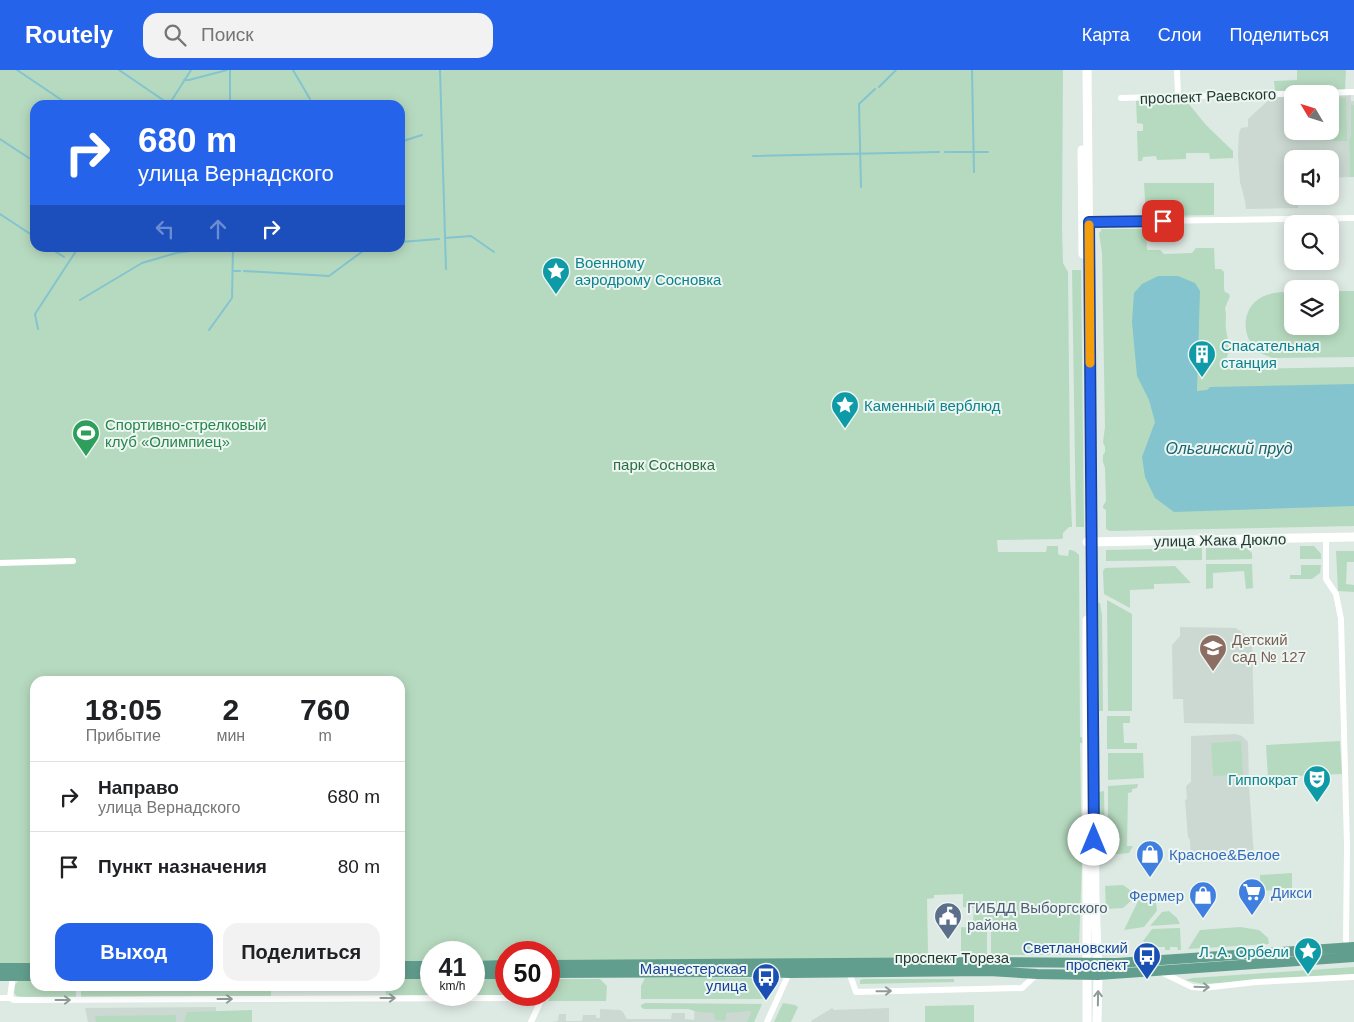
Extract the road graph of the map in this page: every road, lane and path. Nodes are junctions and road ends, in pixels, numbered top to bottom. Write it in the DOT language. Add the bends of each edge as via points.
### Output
graph roads {
  1 [pos="1081,70"];
  2 [pos="1087,70"];
  3 [pos="1177,70"];
  4 [pos="1354,92"];
  5 [pos="1178,96"];
  6 [pos="1121,98"];
  7 [pos="1354,218"];
  8 [pos="1086,222"];
  9 [pos="1326,538"];
  10 [pos="1354,538"];
  11 [pos="1089,542"];
  12 [pos="73,561"];
  13 [pos="0,563"];
  14 [pos="1354,934"];
  15 [pos="1346,945"];
  16 [pos="1354,956"];
  17 [pos="1087,963"];
  18 [pos="1098,963"];
  19 [pos="405,966"];
  20 [pos="420,966"];
  21 [pos="0,968"];
  22 [pos="30,969"];
  23 [pos="789,969"];
  24 [pos="560,971"];
  25 [pos="1157,971"];
  26 [pos="13,972"];
  27 [pos="849,972"];
  28 [pos="405,974"];
  29 [pos="420,974"];
  30 [pos="1037,974"];
  31 [pos="30,975"];
  32 [pos="1087,975"];
  33 [pos="1098,975"];
  34 [pos="0,976"];
  35 [pos="1354,977"];
  36 [pos="495,996"];
  37 [pos="0,998"];
  38 [pos="12,999"];
  39 [pos="538,1006"];
  40 [pos="531,1022"];
  41 [pos="767,1022"];
  42 [pos="1087,1022"];
  43 [pos="1097,1022"];
  1 -- 8 [label="main road"];
  2 -- 8 [label="main road"];
  3 -- 5 [label="street"];
  4 -- 5 [label="street, проспект Раевского"];
  5 -- 6 [label="street, проспект Раевского"];
  7 -- 8 [label="street"];
  8 -- 11 [label="main road"];
  9 -- 10 [label="main road, улица Жака Дюкло"];
  9 -- 11 [label="main road, улица Жака Дюкло"];
  9 -- 15 [label="street" via="1326,579 1336,594 1341,618"];
  11 -- 17 [label="main road"];
  11 -- 18 [label="main road"];
  12 -- 13 [label="street"];
  14 -- 15 [label="street"];
  15 -- 18 [label="main road, проспект Тореза"];
  16 -- 25 [label="main road, проспект Тореза"];
  17 -- 18 [label="main road, проспект Тореза"];
  17 -- 23 [label="main road, проспект Тореза"];
  17 -- 32 [label="main road"];
  18 -- 33 [label="main road"];
  19 -- 20 [label="main road"];
  21 -- 26 [label="main road"];
  22 -- 26 [label="main road"];
  23 -- 24 [label="main road, проспект Тореза"];
  23 -- 27 [label="main road, проспект Тореза"];
  23 -- 41 [label="street"];
  25 -- 33 [label="main road, проспект Тореза"];
  25 -- 35 [label="street, one-way" via="1192,987 1203,988"];
  26 -- 31 [label="main road"];
  26 -- 34 [label="main road"];
  26 -- 38 [label="street"];
  27 -- 30 [label="main road, проспект Тореза" via="990,970"];
  27 -- 30 [label="street, one-way" via="856,992 1022,988"];
  28 -- 29 [label="main road"];
  30 -- 32 [label="main road, проспект Тореза"];
  32 -- 33 [label="main road, проспект Тореза"];
  32 -- 42 [label="main road"];
  43 -- 33 [label="main road, one-way"];
  38 -- 36 [label="street, one-way"];
  37 -- 38 [label="street"];
  39 -- 40 [label="street"];
}
